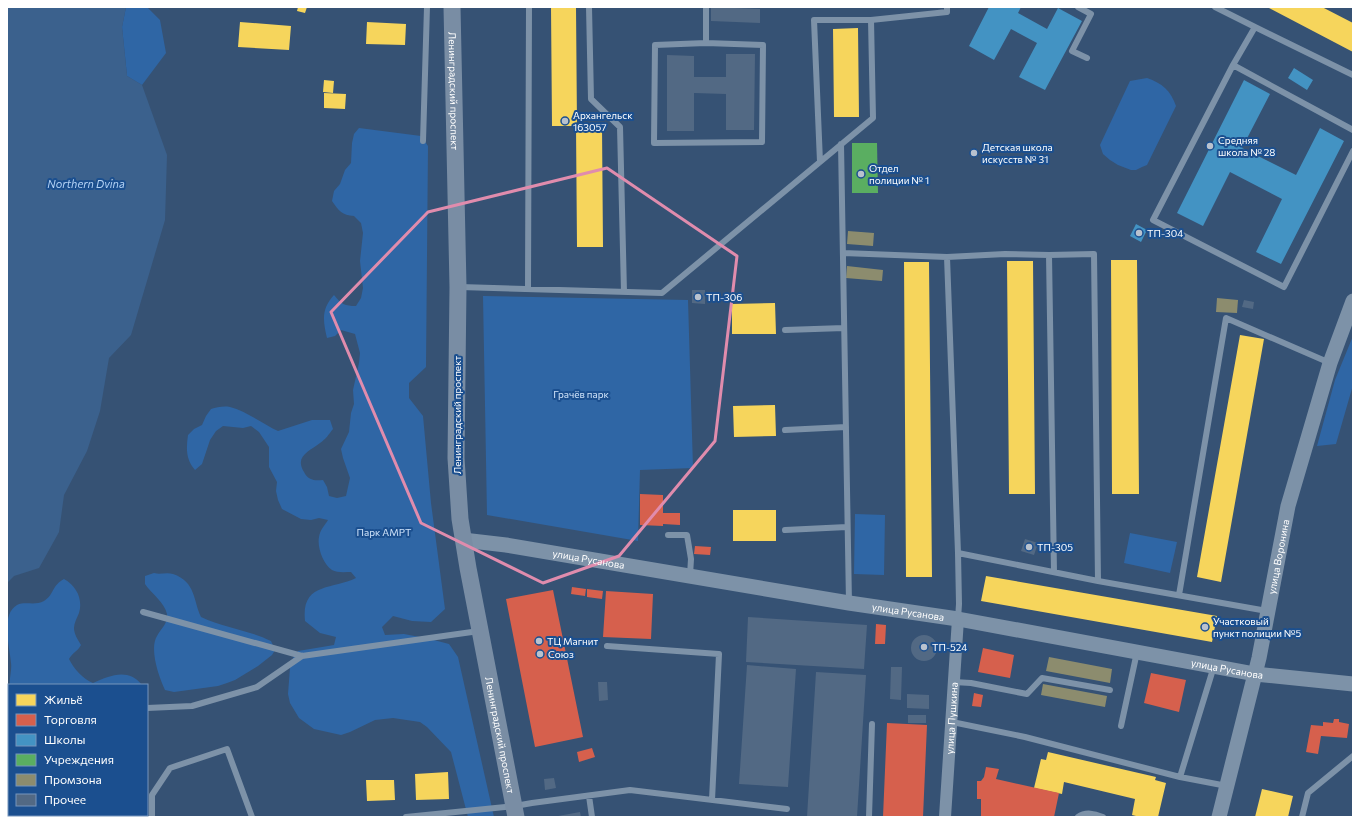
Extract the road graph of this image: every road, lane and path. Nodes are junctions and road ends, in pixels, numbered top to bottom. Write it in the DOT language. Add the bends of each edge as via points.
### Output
graph roads {
  1 [pos="427,7"];
  2 [pos="452,7"];
  3 [pos="529,7"];
  4 [pos="589,7"];
  5 [pos="706,7"];
  6 [pos="947,7"];
  7 [pos="1078,7"];
  8 [pos="1215,7"];
  9 [pos="871,20"];
  10 [pos="1255,27"];
  11 [pos="706,44"];
  12 [pos="1088,58"];
  13 [pos="1233,65"];
  14 [pos="1353,75"];
  15 [pos="1353,130"];
  16 [pos="423,141"];
  17 [pos="841,144"];
  18 [pos="1353,151"];
  19 [pos="820,162"];
  20 [pos="843,253"];
  21 [pos="1049,255"];
  22 [pos="947,258"];
  23 [pos="458,287"];
  24 [pos="528,289"];
  25 [pos="624,292"];
  26 [pos="1353,301"];
  27 [pos="844,328"];
  28 [pos="785,330"];
  29 [pos="1330,362"];
  30 [pos="846,427"];
  31 [pos="785,430"];
  32 [pos="847,527"];
  33 [pos="785,530"];
  34 [pos="668,535"];
  35 [pos="462,540"];
  36 [pos="958,553"];
  37 [pos="1054,572"];
  38 [pos="690,576"];
  39 [pos="1098,580"];
  40 [pos="1179,595"];
  41 [pos="849,603"];
  42 [pos="1268,611"];
  43 [pos="142,612"];
  44 [pos="958,619"];
  45 [pos="480,630"];
  46 [pos="607,646"];
  47 [pos="1137,652"];
  48 [pos="302,656"];
  49 [pos="1214,666"];
  50 [pos="1255,674"];
  51 [pos="954,682"];
  52 [pos="1353,684"];
  53 [pos="1110,690"];
  54 [pos="148,708"];
  55 [pos="952,722"];
  56 [pos="872,724"];
  57 [pos="1120,726"];
  58 [pos="1353,756"];
  59 [pos="1180,777"];
  60 [pos="1226,786"];
  61 [pos="589,796"];
  62 [pos="712,800"];
  63 [pos="787,809"];
  64 [pos="516,812"];
  65 [pos="152,817"];
  66 [pos="252,817"];
  67 [pos="406,817"];
  68 [pos="592,817"];
  69 [pos="869,817"];
  70 [pos="945,817"];
  71 [pos="1078,817"];
  72 [pos="1103,817"];
  73 [pos="1219,817"];
  74 [pos="1302,817"];
  1 -- 16 [label="lane"];
  2 -- 23 [label="main road, Ленинградский проспект"];
  3 -- 24 [label="lane"];
  4 -- 25 [label="lane" via="591,99 620,127"];
  5 -- 11 [label="lane"];
  6 -- 9 [label="lane" via="947,12"];
  7 -- 12 [label="lane" via="1091,14 1072,50"];
  8 -- 10 [label="lane"];
  9 -- 17 [label="lane" via="873,118"];
  9 -- 19 [label="lane" via="814,20"];
  10 -- 13 [label="lane"];
  10 -- 14 [label="lane"];
  11 -- 11 [label="lane" via="763,45 762,142 654,143 655,45"];
  13 -- 15 [label="lane"];
  13 -- 18 [label="lane" via="1153,220 1284,287"];
  17 -- 19 [label="lane"];
  17 -- 20 [label="lane"];
  19 -- 25 [label="lane" via="662,293"];
  20 -- 22 [label="lane"];
  20 -- 27 [label="lane"];
  21 -- 22 [label="lane" via="1005,254"];
  21 -- 37 [label="lane"];
  21 -- 39 [label="lane" via="1094,254"];
  22 -- 36 [label="lane"];
  23 -- 24 [label="lane"];
  23 -- 35 [label="main road, Ленинградский проспект" via="456,458"];
  24 -- 25 [label="lane"];
  26 -- 29 [label="street, улица Воронина"];
  27 -- 28 [label="lane"];
  27 -- 30 [label="lane"];
  29 -- 40 [label="lane" via="1226,318"];
  29 -- 42 [label="street, улица Воронина" via="1288,506"];
  30 -- 31 [label="lane"];
  30 -- 32 [label="lane"];
  32 -- 33 [label="lane"];
  32 -- 41 [label="lane"];
  34 -- 38 [label="lane" via="687,535"];
  35 -- 38 [label="street, улица Русанова"];
  35 -- 45 [label="main road, Ленинградский проспект"];
  36 -- 37 [label="lane"];
  36 -- 44 [label="lane"];
  37 -- 39 [label="lane"];
  38 -- 41 [label="street, улица Русанова"];
  39 -- 40 [label="lane"];
  40 -- 42 [label="lane"];
  41 -- 44 [label="street, улица Русанова"];
  42 -- 50 [label="street, улица Воронина"];
  43 -- 48 [label="lane"];
  44 -- 47 [label="street, улица Русанова"];
  44 -- 51 [label="street, улица Пушкина"];
  45 -- 48 [label="lane"];
  45 -- 64 [label="main road, Ленинградский проспект"];
  46 -- 62 [label="lane" via="719,654"];
  47 -- 49 [label="street, улица Русанова"];
  47 -- 57 [label="lane"];
  48 -- 54 [label="lane" via="257,687 192,706"];
  49 -- 50 [label="street, улица Русанова"];
  49 -- 59 [label="lane"];
  50 -- 52 [label="street, улица Русанова"];
  50 -- 60 [label="street, улица Воронина"];
  51 -- 53 [label="lane" via="1027,694 1042,678"];
  51 -- 55 [label="street, улица Пушкина"];
  55 -- 59 [label="lane" via="1025,737"];
  55 -- 70 [label="street, улица Пушкина"];
  56 -- 69 [label="lane"];
  58 -- 74 [label="lane" via="1308,793"];
  59 -- 60 [label="lane"];
  60 -- 73 [label="street, улица Воронина"];
  61 -- 62 [label="lane" via="630,790"];
  61 -- 64 [label="lane" via="532,803"];
  61 -- 68 [label="lane"];
  62 -- 63 [label="lane"];
  64 -- 67 [label="lane"];
  65 -- 66 [label="lane" via="152,795 170,768 227,749"];
  71 -- 72 [label="lane" via="1092,813"];
}
